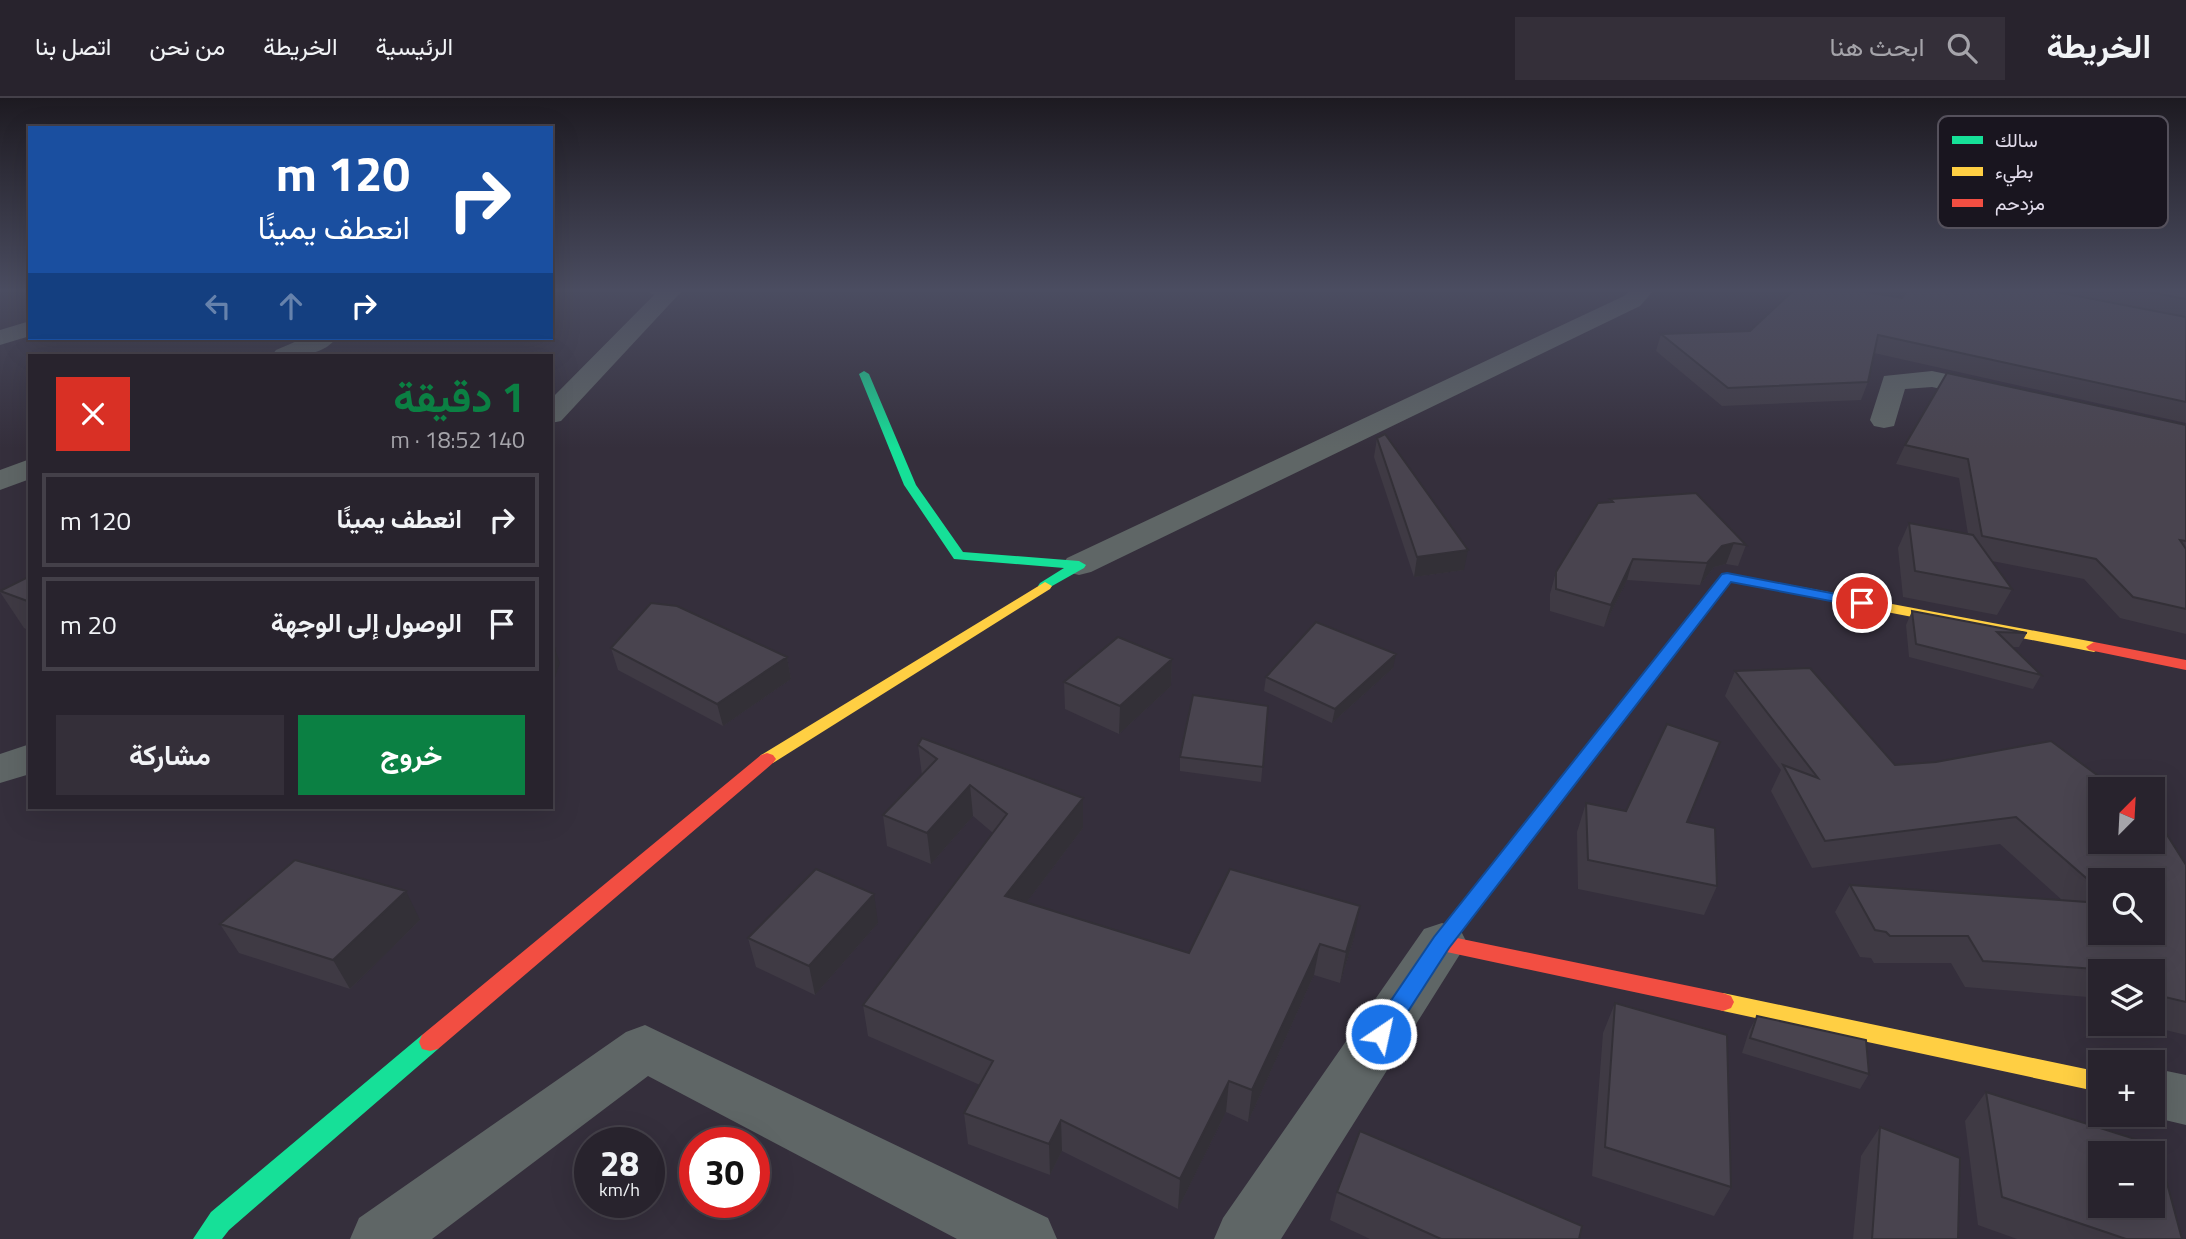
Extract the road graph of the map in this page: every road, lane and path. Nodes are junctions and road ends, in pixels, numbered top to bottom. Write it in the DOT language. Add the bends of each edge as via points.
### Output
graph roads {
  1 [pos="314,342"];
  2 [pos="621,342"];
  3 [pos="1546,342"];
  4 [pos="287,354"];
  5 [pos="864,374"];
  6 [pos="2012,397"];
  7 [pos="553,413"];
  8 [pos="1884,419"];
  9 [pos="28,469"];
  10 [pos="0,481"];
  11 [pos="1079,565"];
  12 [pos="2186,665"];
  13 [pos="28,759"];
  14 [pos="0,769"];
  15 [pos="1442,943"];
  16 [pos="2088,1079"];
  17 [pos="2165,1096"];
  18 [pos="2186,1100"];
  19 [pos="206,1239"];
  20 [pos="381,1239"];
  21 [pos="1026,1239"];
  22 [pos="1245,1239"];
  1 -- 4 [label="street"];
  2 -- 7 [label="street"];
  3 -- 11 [label="street"];
  5 -- 11 [label="street" via="910,485 959,556"];
  6 -- 8 [label="street" via="1932,379 1893,382"];
  9 -- 10 [label="street"];
  11 -- 19 [label="street" via="757,765 220,1221"];
  12 -- 15 [label="street" via="1727,577"];
  13 -- 14 [label="street"];
  15 -- 16 [label="street"];
  15 -- 22 [label="street"];
  17 -- 18 [label="street"];
  20 -- 21 [label="street" via="645,1048"];
}
